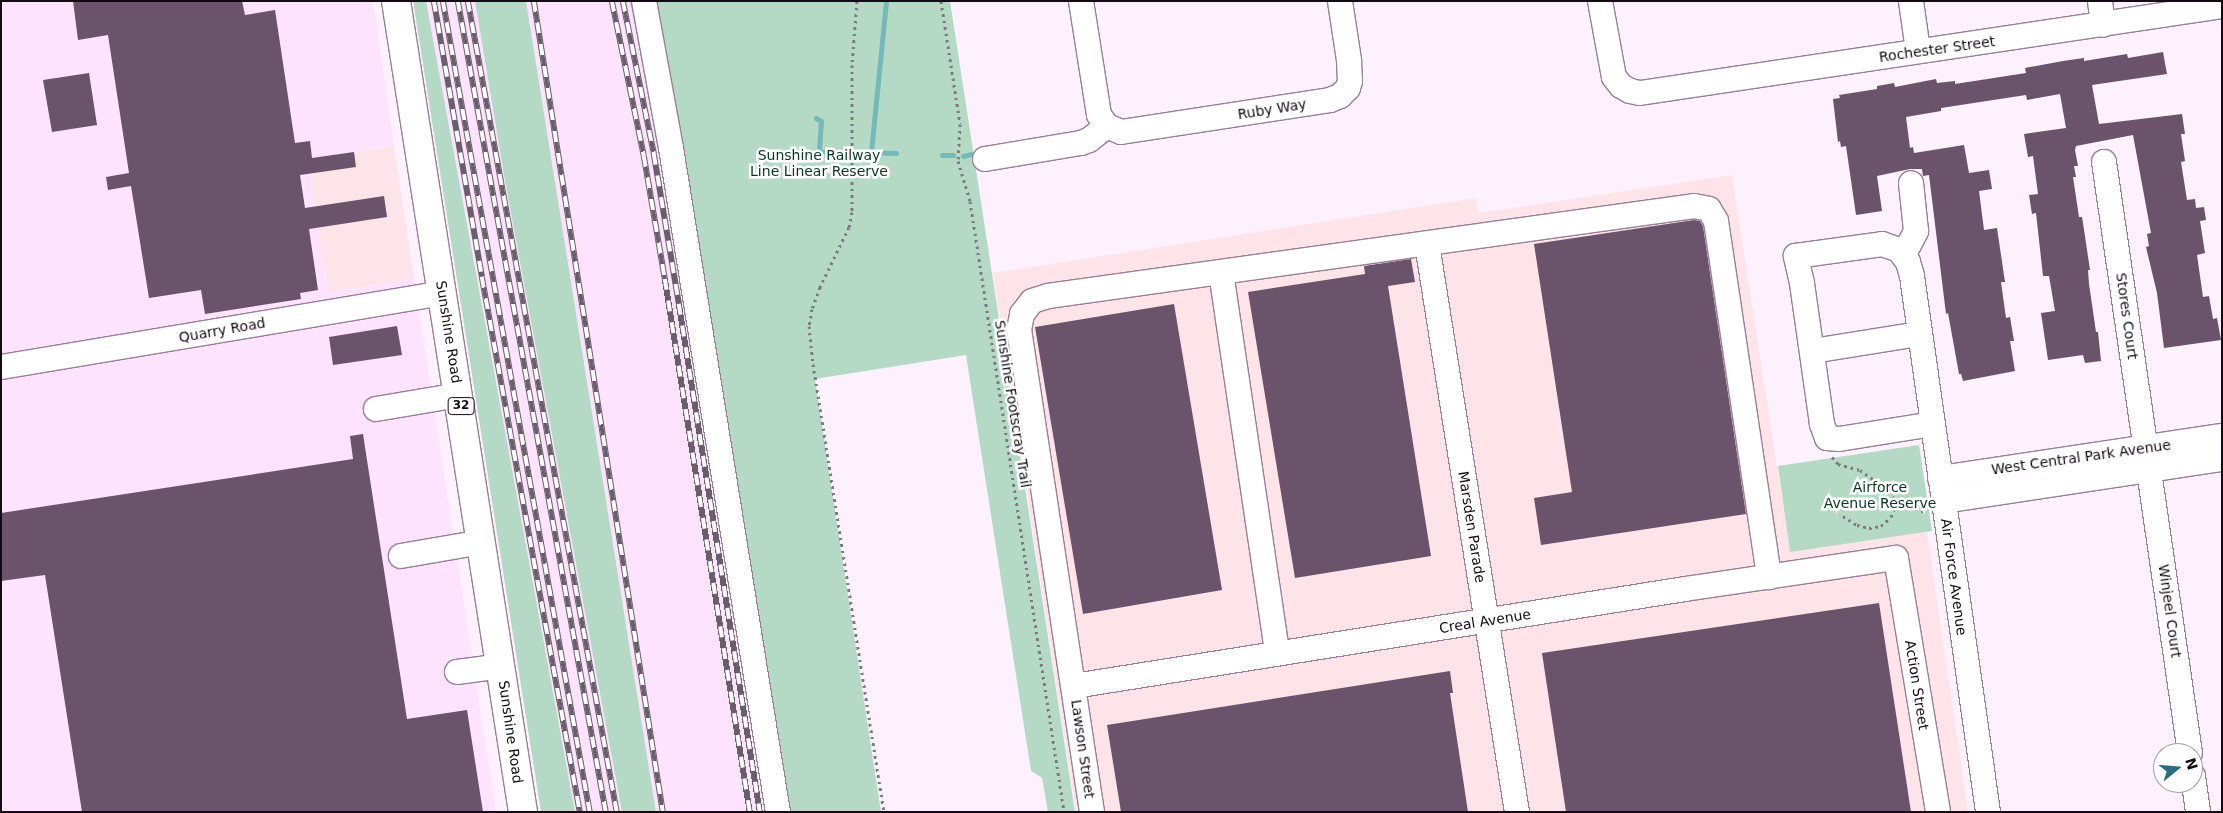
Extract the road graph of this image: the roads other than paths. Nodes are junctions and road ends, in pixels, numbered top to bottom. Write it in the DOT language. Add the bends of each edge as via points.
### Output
graph roads {
  1 [pos="396,1"];
  2 [pos="644,1"];
  3 [pos="1081,1"];
  4 [pos="1340,1"];
  5 [pos="1600,1"];
  6 [pos="1911,1"];
  7 [pos="2100,1"];
  8 [pos="2222,6"];
  9 [pos="2103,25"];
  10 [pos="1918,51"];
  11 [pos="1107,126"];
  12 [pos="985,160"];
  13 [pos="2104,162"];
  14 [pos="1911,183"];
  15 [pos="1426,244"];
  16 [pos="1904,254"];
  17 [pos="1221,272"];
  18 [pos="442,293"];
  19 [pos="1919,334"];
  20 [pos="1819,350"];
  21 [pos="1,367"];
  22 [pos="459,395"];
  23 [pos="376,409"];
  24 [pos="1932,424"];
  25 [pos="2222,436"];
  26 [pos="2148,458"];
  27 [pos="2222,458"];
  28 [pos="1940,478"];
  29 [pos="1940,507"];
  30 [pos="482,542"];
  31 [pos="401,556"];
  32 [pos="1896,558"];
  33 [pos="1769,577"];
  34 [pos="1487,620"];
  35 [pos="1277,653"];
  36 [pos="502,666"];
  37 [pos="457,672"];
  38 [pos="1074,686"];
  39 [pos="2189,743"];
  40 [pos="2195,793"];
  41 [pos="523,812"];
  42 [pos="778,812"];
  43 [pos="1092,812"];
  44 [pos="1516,812"];
  45 [pos="1938,812"];
  46 [pos="1988,812"];
  47 [pos="2198,812"];
  1 -- 18 [label="main road, Sunshine Road / 32"];
  2 -- 42 [label="street" via="671,148"];
  3 -- 11 [label="street" via="1097,108"];
  4 -- 11 [label="street, Ruby Way" via="1350,81 1340,96 1128,131 1113,130"];
  5 -- 10 [label="street, Rochester Street" via="1614,77 1630,91 1652,92"];
  6 -- 10 [label="street"];
  7 -- 9 [label="street"];
  8 -- 9 [label="street, Rochester Street"];
  9 -- 10 [label="street, Rochester Street"];
  11 -- 12 [label="street" via="1081,143"];
  13 -- 26 [label="street, Stores Court"];
  14 -- 16 [label="street" via="1916,231"];
  15 -- 17 [label="street, Lawson Street"];
  15 -- 33 [label="street, Lawson Street" via="1694,206 1709,210 1716,221"];
  15 -- 34 [label="street, Marsden Parade"];
  16 -- 19 [label="street, Air Force Avenue" via="1912,276"];
  16 -- 24 [label="street" via="1890,246 1873,244 1796,256 1822,424 1829,439"];
  17 -- 35 [label="street"];
  17 -- 38 [label="street, Lawson Street" via="1048,296 1032,301 1022,314 1019,330"];
  18 -- 21 [label="street, Quarry Road"];
  18 -- 22 [label="main road, Sunshine Road / 32"];
  19 -- 20 [label="street"];
  19 -- 24 [label="street, Air Force Avenue"];
  22 -- 23 [label="street"];
  22 -- 30 [label="main road, Sunshine Road / 32"];
  24 -- 28 [label="street, Air Force Avenue"];
  25 -- 26 [label="street, West Central Park Avenue"];
  26 -- 27 [label="street, West Central Park Avenue"];
  26 -- 28 [label="street, West Central Park Avenue"];
  26 -- 29 [label="street, West Central Park Avenue"];
  26 -- 39 [label="street, Winjeel Court"];
  28 -- 29 [label="street, Air Force Avenue"];
  29 -- 46 [label="street, Air Force Avenue"];
  30 -- 31 [label="street"];
  30 -- 36 [label="main road, Sunshine Road / 32"];
  32 -- 33 [label="street, Creal Avenue"];
  32 -- 45 [label="street, Action Street"];
  33 -- 34 [label="street, Creal Avenue"];
  34 -- 35 [label="street, Creal Avenue"];
  34 -- 44 [label="street, Marsden Parade"];
  35 -- 38 [label="street, Creal Avenue"];
  36 -- 37 [label="street"];
  36 -- 41 [label="main road, Sunshine Road / 32"];
  38 -- 43 [label="street, Lawson Street"];
  40 -- 47 [label="street"];
}
